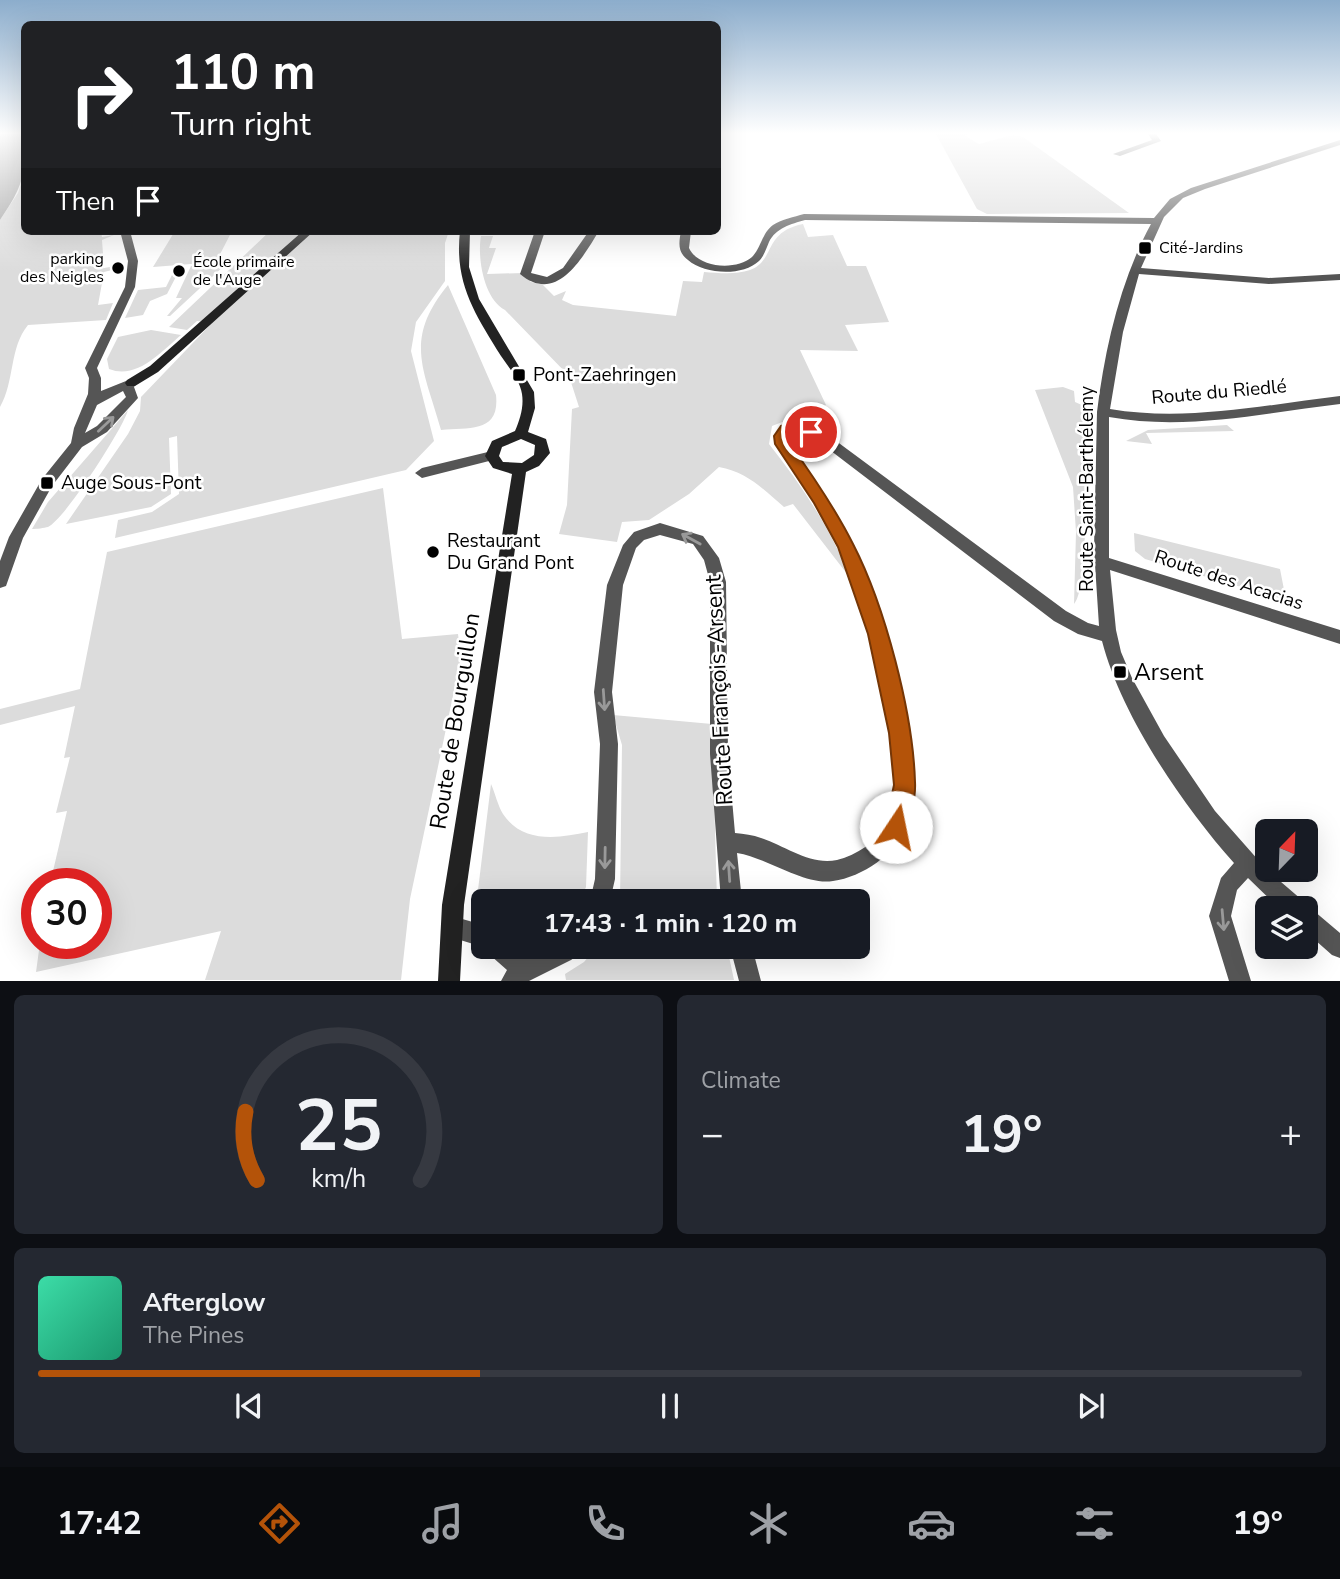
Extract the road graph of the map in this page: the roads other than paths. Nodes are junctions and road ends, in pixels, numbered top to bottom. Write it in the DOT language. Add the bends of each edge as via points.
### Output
graph roads {
  1 [pos="1226,180"];
  2 [pos="1155,221"];
  3 [pos="126,235"];
  4 [pos="305,235"];
  5 [pos="464,235"];
  6 [pos="539,235"];
  7 [pos="591,235"];
  8 [pos="685,235"];
  9 [pos="1138,271"];
  10 [pos="1340,277"];
  11 [pos="95,379"];
  12 [pos="131,383"];
  13 [pos="1340,400"];
  14 [pos="90,404"];
  15 [pos="1103,412"];
  16 [pos="521,434"];
  17 [pos="77,444"];
  18 [pos="492,456"];
  19 [pos="520,469"];
  20 [pos="422,473"];
  21 [pos="1104,562"];
  22 [pos="1,575"];
  23 [pos="1109,636"];
  24 [pos="1340,637"];
  25 [pos="727,842"];
  26 [pos="1246,864"];
  27 [pos="603,889"];
  28 [pos="730,889"];
  29 [pos="1281,896"];
  30 [pos="452,928"];
  31 [pos="1318,929"];
  32 [pos="471,933"];
  33 [pos="1340,947"];
  34 [pos="511,959"];
  35 [pos="545,959"];
  36 [pos="744,959"];
  37 [pos="531,964"];
  38 [pos="449,981"];
  39 [pos="512,981"];
  40 [pos="750,981"];
  41 [pos="1240,981"];
  1 -- 2 [label="street, Route Saint-Barthélemy" via="1186,193"];
  2 -- 8 [label="street" via="804,218 777,225 749,264 734,268 688,256"];
  2 -- 9 [label="street, Route Saint-Barthélemy"];
  3 -- 11 [label="street" via="133,261 131,287 91,368"];
  4 -- 12 [label="main road" via="154,369"];
  5 -- 16 [label="main road" via="464,276 527,390 528,414"];
  6 -- 7 [label="street" via="525,274 552,281 563,277"];
  9 -- 10 [label="street" via="1269,281"];
  9 -- 15 [label="street, Route Saint-Barthélemy" via="1114,341"];
  11 -- 12 [label="street"];
  11 -- 14 [label="street"];
  12 -- 14 [label="street"];
  17 -- 12 [label="street, one-way" via="102,429 132,398"];
  13 -- 15 [label="street, Route du Riedlé" via="1174,418 1129,418"];
  14 -- 17 [label="street"];
  15 -- 21 [label="street, Route Saint-Barthélemy"];
  16 -- 18 [label="main road" via="497,444"];
  16 -- 19 [label="main road" via="541,442 543,453 535,463"];
  17 -- 22 [label="street" via="35,501"];
  18 -- 19 [label="main road" via="505,468"];
  18 -- 20 [label="street"];
  19 -- 30 [label="main road, Route de Bourguillon"];
  21 -- 23 [label="street, Route Saint-Barthélemy"];
  21 -- 24 [label="street, Route des Acacias"];
  23 -- 25 [label="street" via="1060,616 823,438 800,428 786,430 783,444 821,499 846,547 878,634 905,785 896,827 874,853 836,871 811,870 769,851"];
  23 -- 26 [label="street, Route Saint-Barthélemy" via="1120,672 1189,796"];
  25 -- 27 [label="street, Route François-Arsent, one-way" via="719,754 718,582 711,558 698,540 673,531 648,531 630,545 615,585 608,627 603,692 608,744"];
  28 -- 25 [label="street, Route François-Arsent, one-way"];
  26 -- 29 [label="street, Route Saint-Barthélemy"];
  26 -- 41 [label="street, one-way" via="1228,885 1220,916"];
  30 -- 32 [label="street"];
  30 -- 38 [label="main road, Route de Bourguillon"];
  31 -- 33 [label="street"];
  34 -- 37 [label="street"];
  35 -- 37 [label="street"];
  36 -- 40 [label="street"];
  37 -- 39 [label="street"];
}
